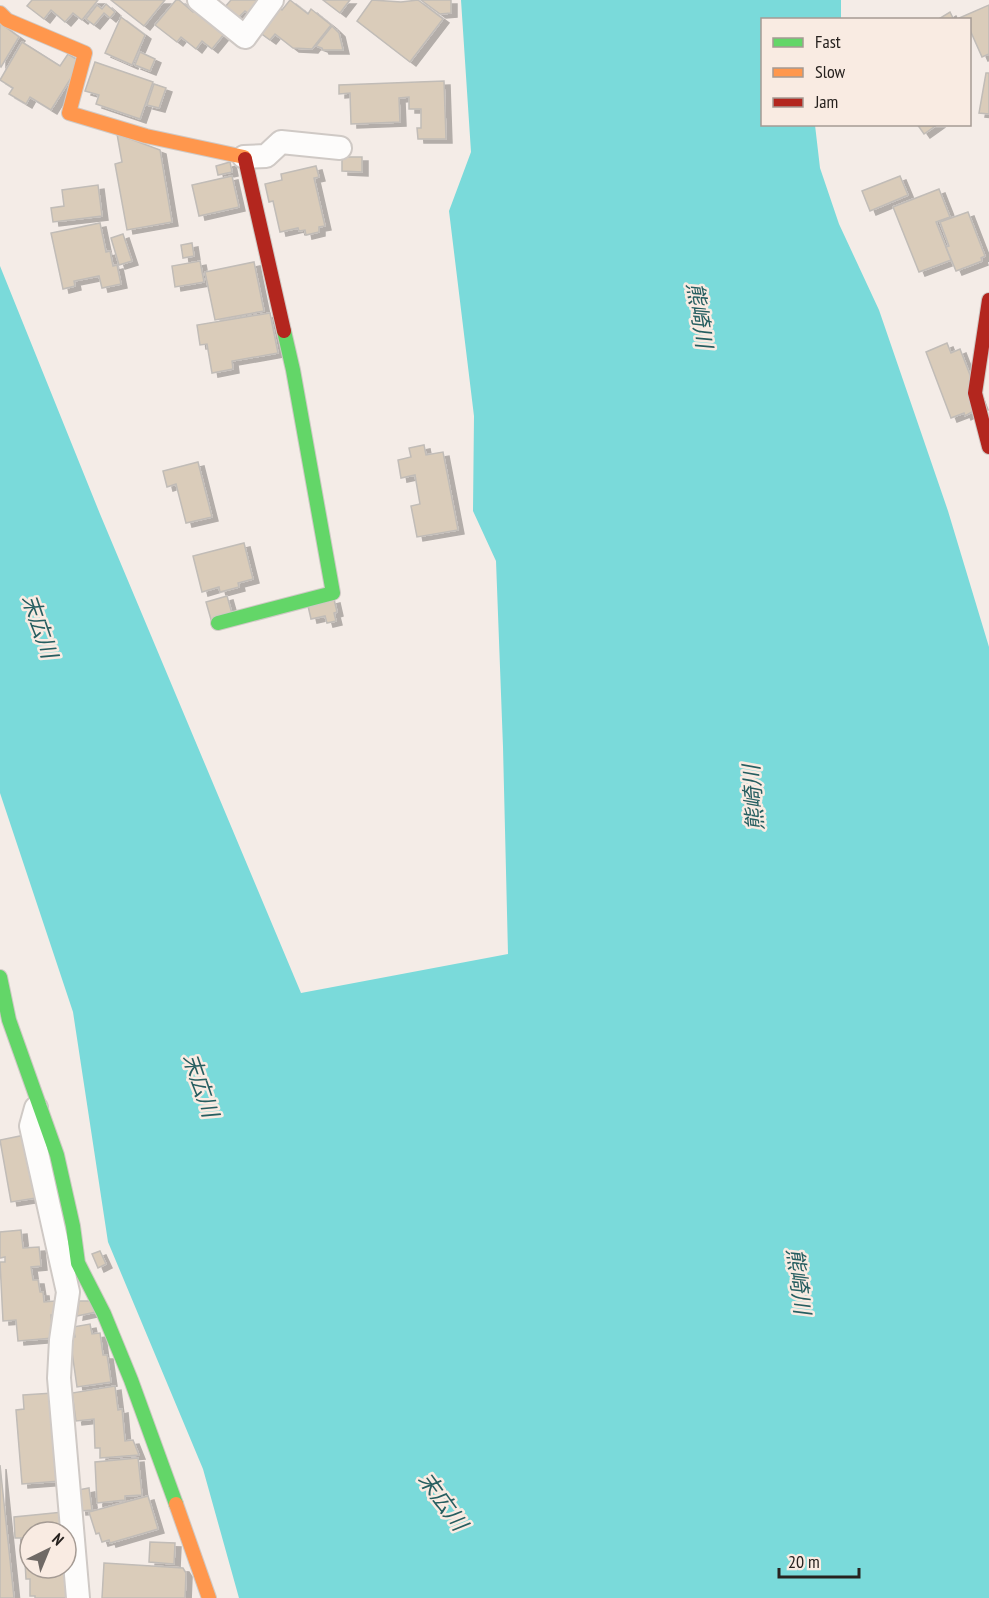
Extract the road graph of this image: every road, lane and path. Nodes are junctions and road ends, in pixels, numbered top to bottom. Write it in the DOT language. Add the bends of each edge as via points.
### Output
graph roads {
  1 [pos="199,0"];
  2 [pos="272,0"];
  3 [pos="0,14"];
  4 [pos="340,147"];
  5 [pos="244,156"];
  6 [pos="989,300"];
  7 [pos="989,447"];
  8 [pos="218,623"];
  9 [pos="0,977"];
  10 [pos="5,1020"];
  11 [pos="37,1103"];
  12 [pos="78,1598"];
  13 [pos="209,1598"];
  1 -- 2 [label="street" via="245,37"];
  3 -- 5 [label="street" via="85,54 69,113 146,136"];
  4 -- 5 [label="street" via="281,142 266,156"];
  5 -- 8 [label="street" via="293,370 333,593"];
  6 -- 7 [label="street" via="975,393"];
  9 -- 10 [label="street"];
  10 -- 11 [label="street"];
  11 -- 12 [label="street" via="31,1126 68,1292 59,1378"];
  11 -- 13 [label="street" via="57,1155 78,1263 131,1380"];
}
